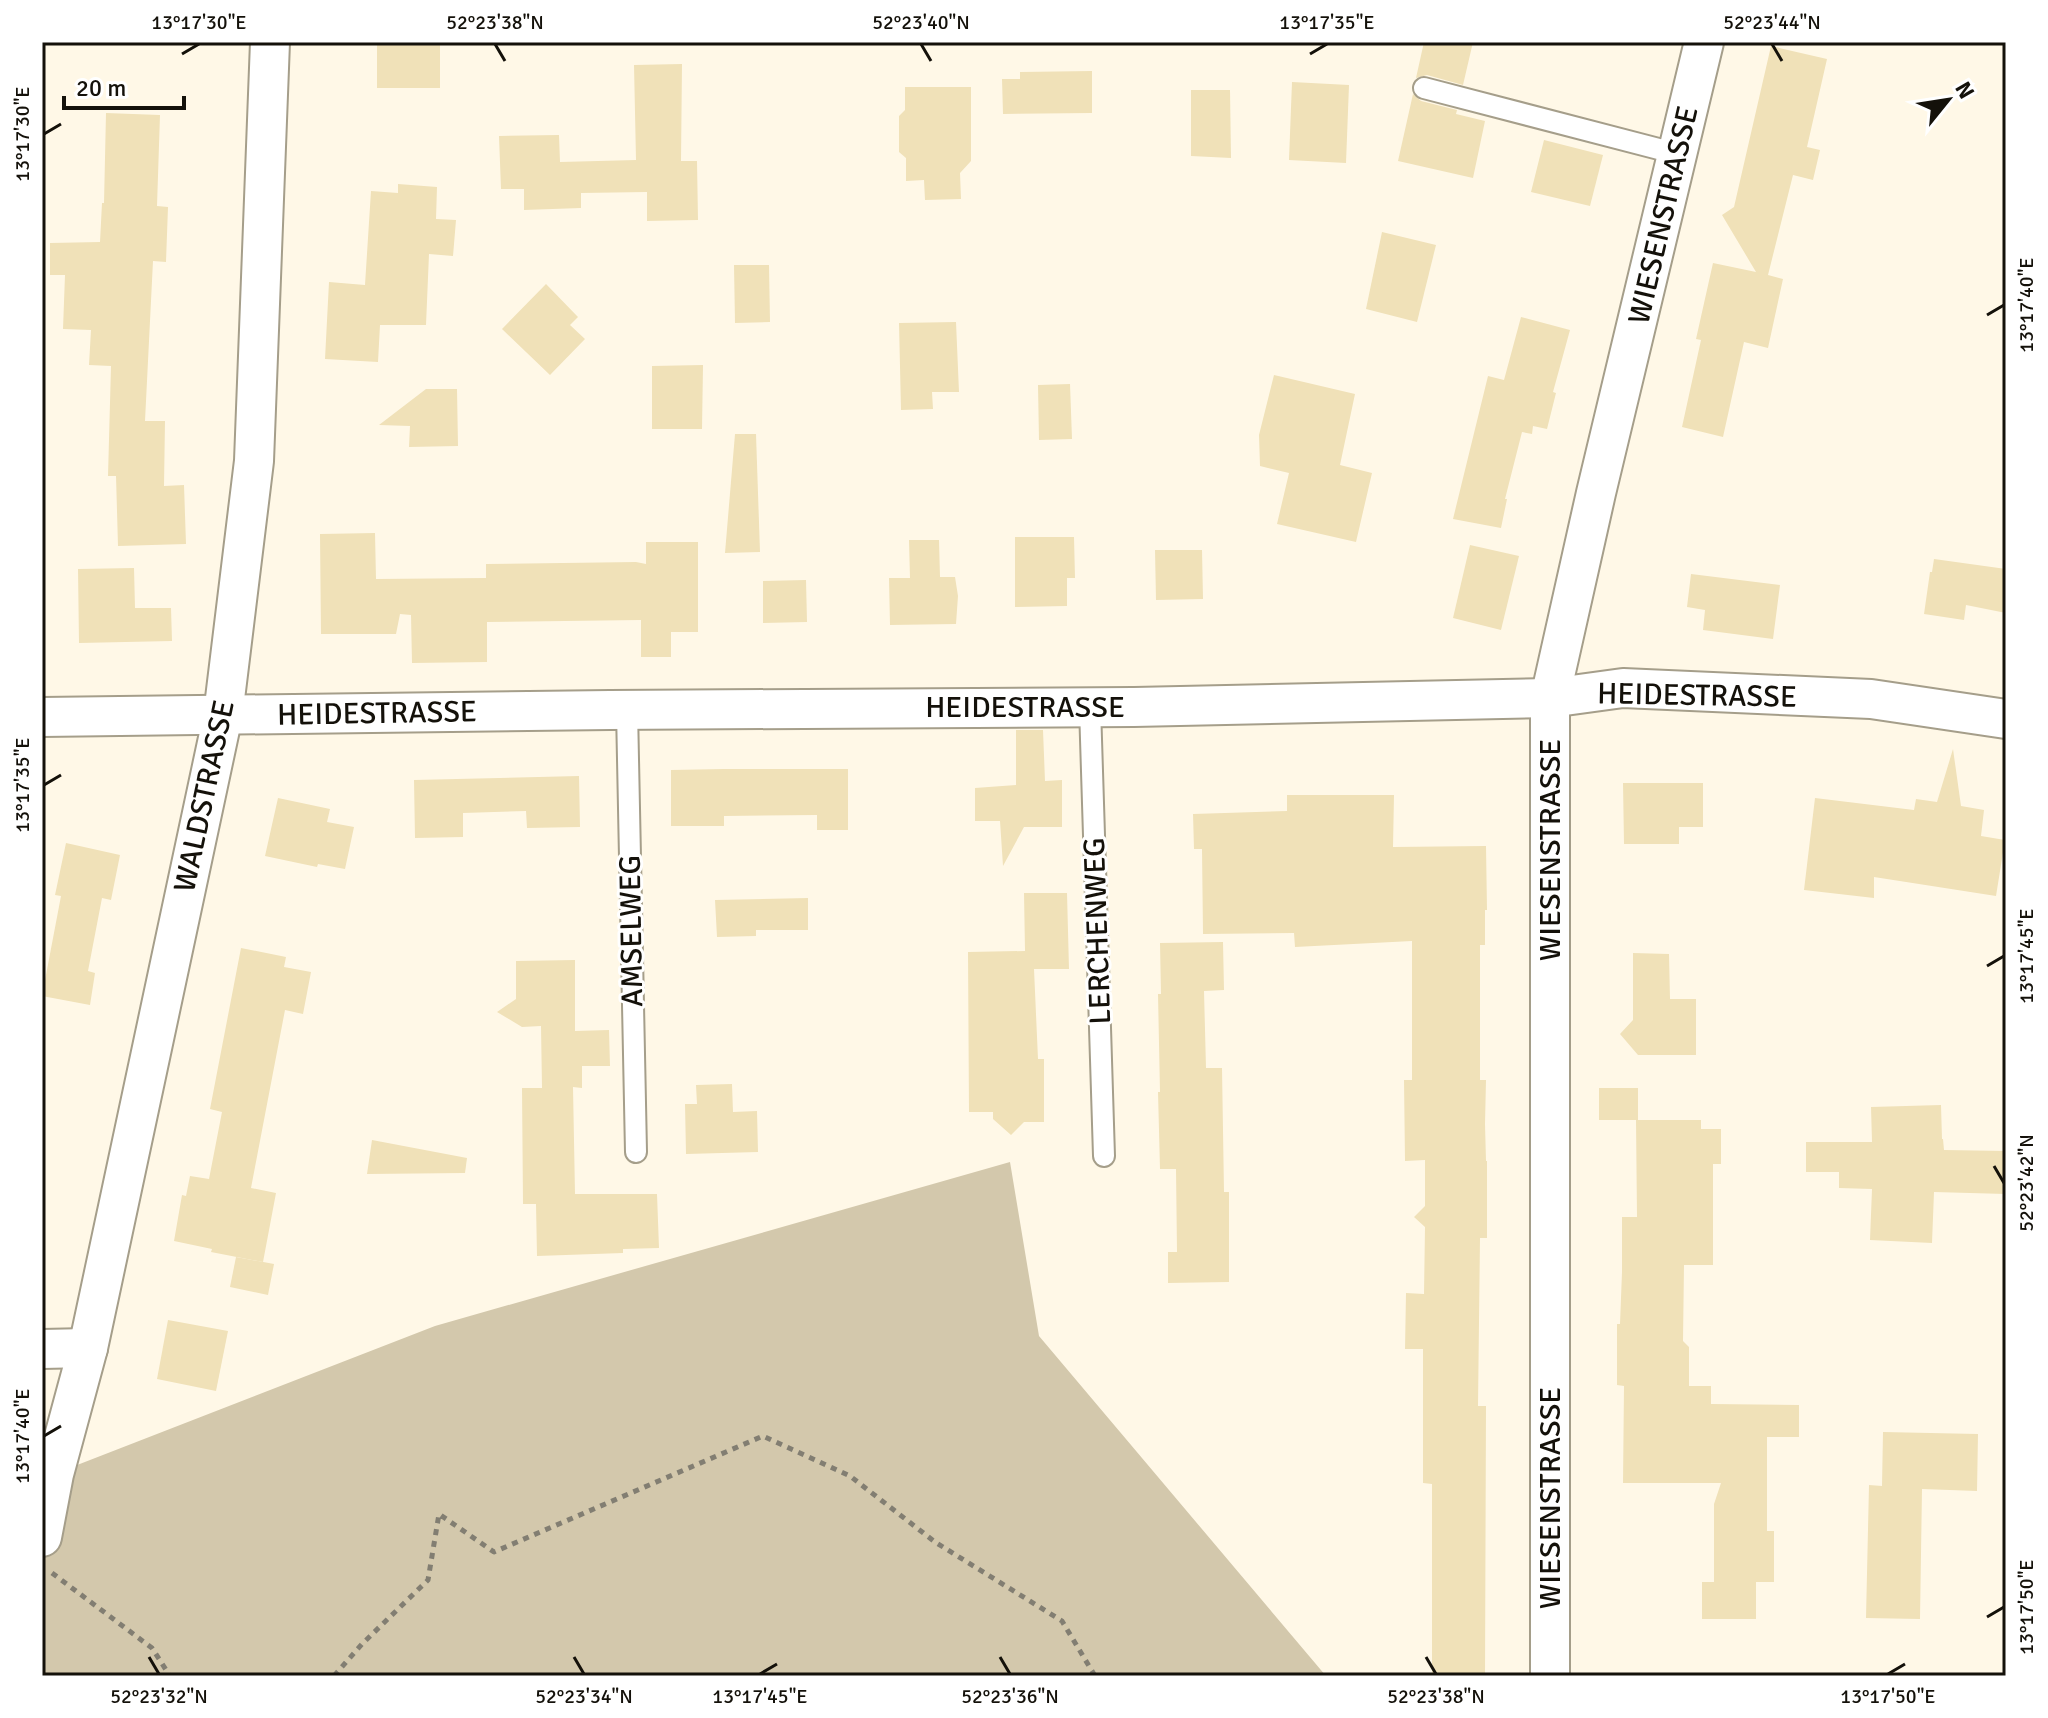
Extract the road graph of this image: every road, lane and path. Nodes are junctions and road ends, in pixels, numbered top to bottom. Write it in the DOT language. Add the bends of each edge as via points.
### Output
graph roads {
  1 [pos="270,42"];
  2 [pos="1704,42"];
  3 [pos="1424,88"];
  4 [pos="1678,154"];
  5 [pos="1550,698"];
  6 [pos="1090,707"];
  7 [pos="627,710"];
  8 [pos="223,715"];
  9 [pos="42,717"];
  10 [pos="2006,719"];
  11 [pos="636,1152"];
  12 [pos="1104,1156"];
  13 [pos="88,1348"];
  14 [pos="42,1349"];
  15 [pos="42,1537"];
  16 [pos="42,1566"];
  17 [pos="170,1676"];
  18 [pos="334,1676"];
  19 [pos="1095,1676"];
  20 [pos="1550,1676"];
  1 -- 8 [label="street, WALDSTRASSE" via="254,461"];
  2 -- 4 [label="street, WIESENSTRASSE"];
  3 -- 4 [label="lane"];
  4 -- 5 [label="street, WIESENSTRASSE"];
  5 -- 6 [label="street, HEIDESTRASSE"];
  5 -- 10 [label="street, HEIDESTRASSE" via="1623,688 1871,699"];
  5 -- 20 [label="street, WIESENSTRASSE"];
  6 -- 7 [label="street, HEIDESTRASSE"];
  6 -- 12 [label="lane, LERCHENWEG"];
  7 -- 8 [label="street, HEIDESTRASSE"];
  7 -- 11 [label="lane, AMSELWEG"];
  8 -- 9 [label="street, HEIDESTRASSE"];
  8 -- 13 [label="street, WALDSTRASSE"];
  13 -- 14 [label="street"];
  13 -- 15 [label="street, WALDSTRASSE"];
  16 -- 17 [label="path" via="152,1648"];
  18 -- 19 [label="path" via="428,1580 439,1514 494,1552 763,1436 850,1476 935,1542 1062,1621"];
}
